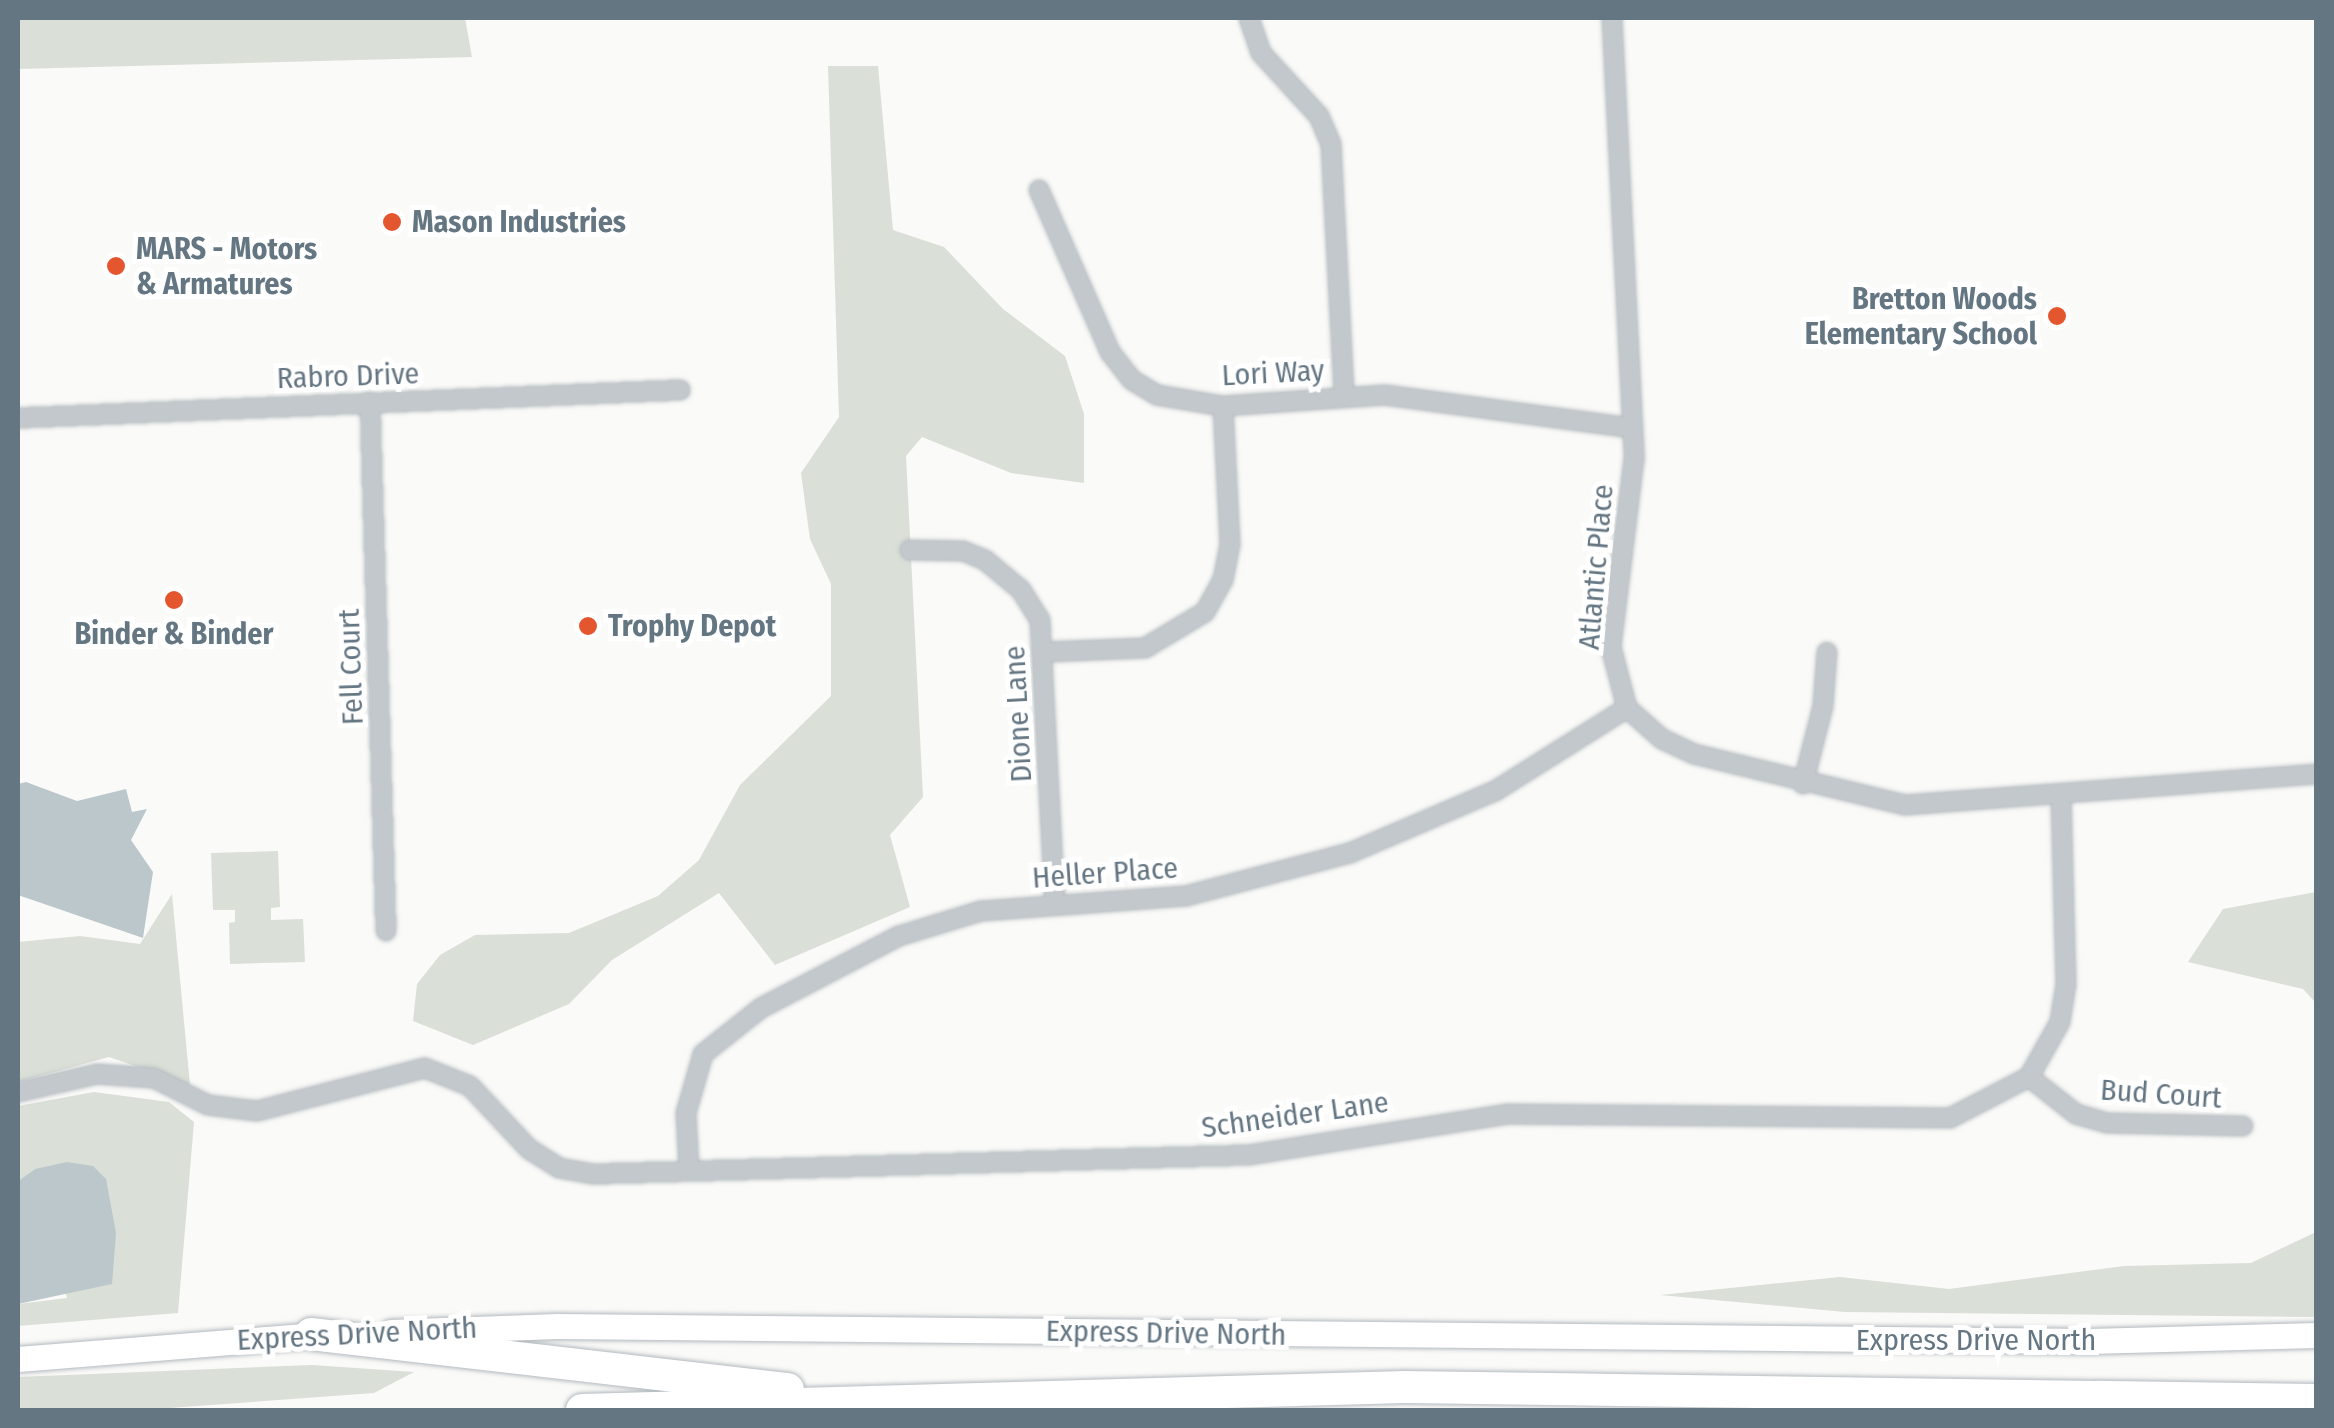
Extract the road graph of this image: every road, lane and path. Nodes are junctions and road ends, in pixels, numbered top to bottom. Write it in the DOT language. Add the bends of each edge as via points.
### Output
graph roads {
  1 [pos="1250,18"];
  2 [pos="1612,18"];
  3 [pos="1038,190"];
  4 [pos="680,390"];
  5 [pos="1344,396"];
  6 [pos="370,402"];
  7 [pos="1222,406"];
  8 [pos="18,418"];
  9 [pos="1633,428"];
  10 [pos="910,550"];
  11 [pos="1046,652"];
  12 [pos="1827,652"];
  13 [pos="1626,708"];
  14 [pos="2316,774"];
  15 [pos="1803,784"];
  16 [pos="2061,796"];
  17 [pos="1055,905"];
  18 [pos="386,931"];
  19 [pos="2029,1077"];
  20 [pos="18,1092"];
  21 [pos="2243,1126"];
  22 [pos="689,1170"];
  23 [pos="311,1334"];
  24 [pos="2316,1335"];
  25 [pos="18,1358"];
  26 [pos="836,1399"];
  27 [pos="2316,1400"];
  28 [pos="582,1410"];
  1 -- 5 [label="street" via="1261,52 1318,116 1330,144"];
  2 -- 9 [label="street, Atlantic Place"];
  3 -- 7 [label="street, Lori Way" via="1110,352 1132,380 1157,395"];
  4 -- 6 [label="street, Rabro Drive"];
  5 -- 7 [label="street, Lori Way"];
  5 -- 9 [label="street, Lori Way" via="1420,398 1554,423"];
  6 -- 8 [label="street, Rabro Drive"];
  6 -- 18 [label="street, Fell Court"];
  7 -- 11 [label="street" via="1230,544 1223,580 1205,612 1145,648"];
  9 -- 13 [label="street, Atlantic Place" via="1611,648"];
  10 -- 11 [label="street, Dione Lane" via="962,551 1005,574 1040,620"];
  11 -- 17 [label="street, Dione Lane"];
  12 -- 15 [label="street" via="1824,706"];
  13 -- 15 [label="street" via="1694,754"];
  13 -- 17 [label="street, Heller Place" via="1495,792 1350,853 1186,896"];
  14 -- 16 [label="street"];
  15 -- 16 [label="street" via="1906,805"];
  16 -- 19 [label="street" via="2066,985 2060,1022"];
  17 -- 22 [label="street, Heller Place" via="981,911 899,936 726,1031 703,1054 691,1082"];
  19 -- 21 [label="street, Bud Court" via="2076,1114 2107,1123"];
  19 -- 22 [label="street, Schneider Lane" via="1965,1112 1920,1120 1508,1114 1250,1155"];
  20 -- 22 [label="street, Schneider Lane" via="97,1074 154,1078 208,1105 236,1110 311,1100 425,1068 470,1086 529,1149 559,1168 593,1174"];
  23 -- 24 [label="main road, Express Drive North" via="557,1326 1636,1340"];
  23 -- 25 [label="main road, Express Drive North"];
  23 -- 26 [label="highway" via="751,1381"];
  26 -- 27 [label="highway" via="1405,1387"];
  26 -- 28 [label="highway"];
}
